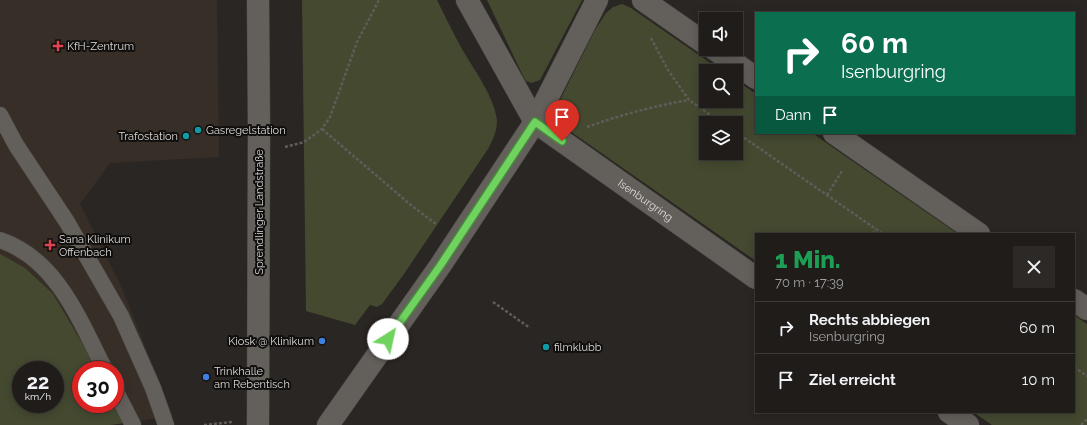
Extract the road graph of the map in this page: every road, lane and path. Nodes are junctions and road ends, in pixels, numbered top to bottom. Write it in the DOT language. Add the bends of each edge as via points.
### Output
graph roads {
  1 [pos="258,0"];
  2 [pos="379,0"];
  3 [pos="467,0"];
  4 [pos="597,0"];
  5 [pos="643,0"];
  6 [pos="650,36"];
  7 [pos="699,39"];
  8 [pos="724,56"];
  9 [pos="755,77"];
  10 [pos="689,100"];
  11 [pos="0,115"];
  12 [pos="712,116"];
  13 [pos="542,127"];
  14 [pos="322,128"];
  15 [pos="835,134"];
  16 [pos="743,137"];
  17 [pos="8,143"];
  18 [pos="259,149"];
  19 [pos="437,225"];
  20 [pos="876,229"];
  21 [pos="873,233"];
  22 [pos="882,233"];
  23 [pos="978,233"];
  24 [pos="0,240"];
  25 [pos="755,277"];
  26 [pos="1075,301"];
  27 [pos="493,302"];
  28 [pos="1087,309"];
  29 [pos="530,328"];
  30 [pos="100,361"];
  31 [pos="1075,368"];
  32 [pos="1087,376"];
  33 [pos="124,408"];
  34 [pos="950,413"];
  35 [pos="1087,419"];
  36 [pos="133,425"];
  37 [pos="166,425"];
  38 [pos="258,425"];
  39 [pos="328,425"];
  40 [pos="968,425"];
  41 [pos="1081,425"];
  1 -- 18 [label="street, Sprendlinger Landstraße"];
  2 -- 14 [label="path" via="357,42 335,105"];
  3 -- 13 [label="street, Isenburgring"];
  4 -- 13 [label="street"];
  5 -- 7 [label="street"];
  6 -- 10 [label="path" via="668,70"];
  8 -- 9 [label="street"];
  10 -- 12 [label="path"];
  10 -- 13 [label="path" via="639,111 574,131"];
  11 -- 17 [label="lane"];
  13 -- 25 [label="street, Isenburgring"];
  13 -- 39 [label="street"];
  14 -- 18 [label="path" via="304,142"];
  14 -- 19 [label="path"];
  15 -- 23 [label="street"];
  16 -- 20 [label="path"];
  17 -- 37 [label="lane" via="67,222 120,316"];
  18 -- 38 [label="street, Sprendlinger Landstraße"];
  20 -- 21 [label="path"];
  20 -- 22 [label="path"];
  24 -- 30 [label="lane" via="29,256 57,282"];
  26 -- 28 [label="street"];
  27 -- 29 [label="path"];
  31 -- 32 [label="path"];
  33 -- 36 [label="lane"];
  34 -- 40 [label="street"];
  35 -- 41 [label="path"];
}
